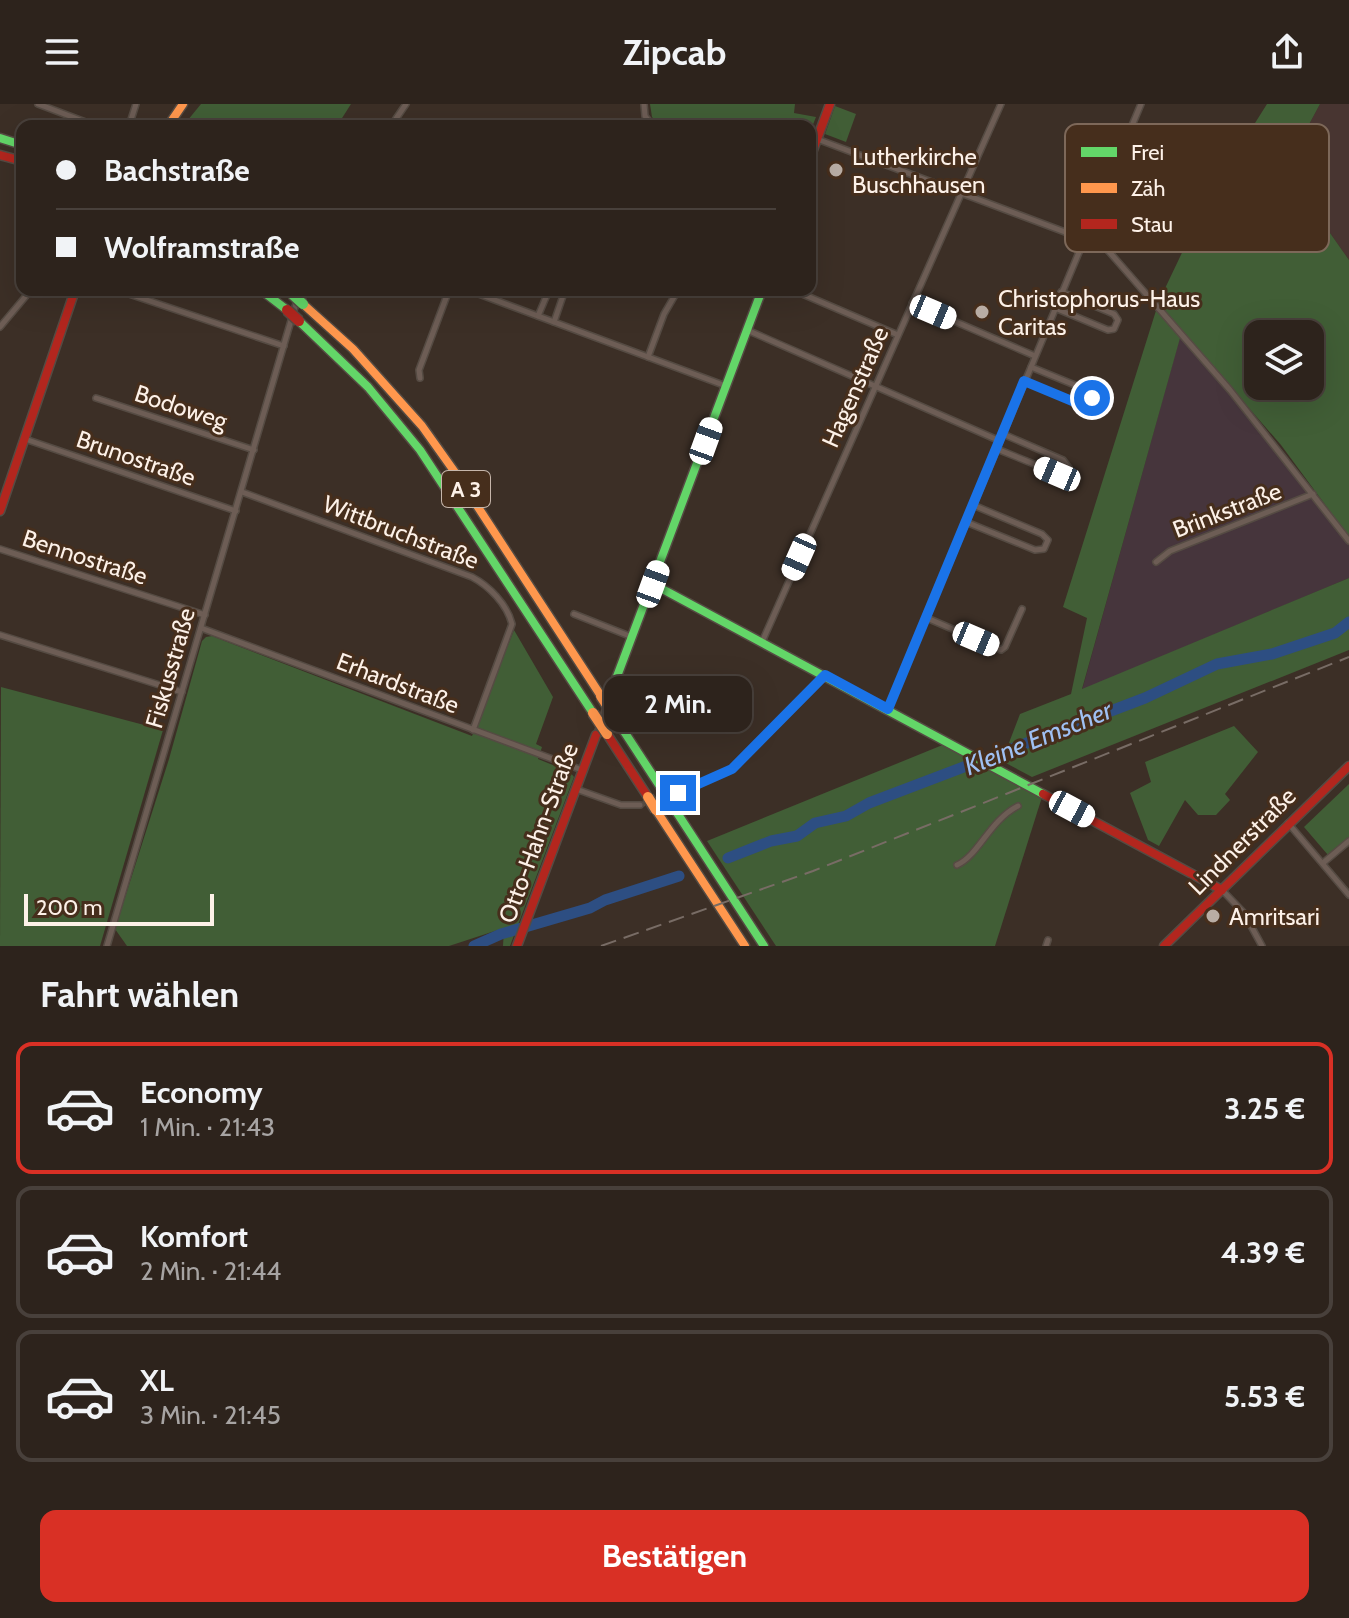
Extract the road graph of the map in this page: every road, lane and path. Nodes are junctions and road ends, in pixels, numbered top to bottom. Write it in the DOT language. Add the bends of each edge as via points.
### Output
graph roads {
  1 [pos="38,104"];
  2 [pos="830,104"];
  3 [pos="1001,104"];
  4 [pos="1141,104"];
  5 [pos="80,120"];
  6 [pos="1132,124"];
  7 [pos="816,139"];
  8 [pos="816,148"];
  9 [pos="961,192"];
  10 [pos="1065,230"];
  11 [pos="1078,252"];
  12 [pos="1110,252"];
  13 [pos="1061,292"];
  14 [pos="26,296"];
  15 [pos="73,296"];
  16 [pos="135,296"];
  17 [pos="269,296"];
  18 [pos="292,296"];
  19 [pos="297,296"];
  20 [pos="447,296"];
  21 [pos="484,296"];
  22 [pos="546,296"];
  23 [pos="563,296"];
  24 [pos="674,296"];
  25 [pos="760,296"];
  26 [pos="807,296"];
  27 [pos="912,303"];
  28 [pos="1055,308"];
  29 [pos="538,316"];
  30 [pos="554,322"];
  31 [pos="0,327"];
  32 [pos="747,330"];
  33 [pos="898,335"];
  34 [pos="284,346"];
  35 [pos="1035,356"];
  36 [pos="648,357"];
  37 [pos="1031,367"];
  38 [pos="420,378"];
  39 [pos="1024,381"];
  40 [pos="726,386"];
  41 [pos="874,387"];
  42 [pos="96,398"];
  43 [pos="1003,434"];
  44 [pos="25,439"];
  45 [pos="1000,441"];
  46 [pos="997,449"];
  47 [pos="254,450"];
  48 [pos="242,492"];
  49 [pos="1313,494"];
  50 [pos="973,505"];
  51 [pos="0,511"];
  52 [pos="236,511"];
  53 [pos="966,522"];
  54 [pos="1349,541"];
  55 [pos="0,549"];
  56 [pos="1156,562"];
  57 [pos="653,584"];
  58 [pos="1022,609"];
  59 [pos="574,614"];
  60 [pos="205,615"];
  61 [pos="927,618"];
  62 [pos="201,628"];
  63 [pos="0,635"];
  64 [pos="632,637"];
  65 [pos="762,642"];
  66 [pos="825,675"];
  67 [pos="182,692"];
  68 [pos="606,695"];
  69 [pos="888,709"];
  70 [pos="473,730"];
  71 [pos="601,734"];
  72 [pos="1349,766"];
  73 [pos="583,770"];
  74 [pos="576,789"];
  75 [pos="678,793"];
  76 [pos="644,801"];
  77 [pos="1018,806"];
  78 [pos="1288,823"];
  79 [pos="1349,841"];
  80 [pos="1323,863"];
  81 [pos="957,865"];
  82 [pos="1222,890"];
  83 [pos="1349,895"];
  84 [pos="107,946"];
  85 [pos="517,946"];
  86 [pos="745,946"];
  87 [pos="764,946"];
  88 [pos="1164,946"];
  89 [pos="1262,946"];
  1 -- 5 [label="street"];
  2 -- 7 [label="main road"];
  3 -- 9 [label="street, Hagenstraße"];
  4 -- 6 [label="street"];
  8 -- 9 [label="street, Brinkstraße"];
  9 -- 10 [label="street, Brinkstraße"];
  9 -- 27 [label="street, Hagenstraße"];
  11 -- 13 [label="street"];
  12 -- 49 [label="street, Brinkstraße"];
  13 -- 28 [label="street"];
  13 -- 28 [label="street" via="1118,320 1108,330"];
  14 -- 31 [label="street"];
  15 -- 44 [label="main road"];
  16 -- 34 [label="street"];
  17 -- 71 [label="main road, A 3, bridge" via="368,387 420,450 593,713"];
  18 -- 34 [label="street, Fiskusstraße"];
  19 -- 68 [label="main road, A 3, bridge" via="422,426"];
  20 -- 38 [label="street"];
  21 -- 29 [label="street"];
  22 -- 29 [label="street"];
  23 -- 30 [label="street"];
  24 -- 36 [label="street"];
  25 -- 32 [label="main road"];
  26 -- 33 [label="street"];
  27 -- 33 [label="street, Hagenstraße"];
  27 -- 35 [label="street"];
  28 -- 35 [label="street"];
  29 -- 30 [label="street"];
  30 -- 36 [label="street"];
  32 -- 40 [label="main road"];
  32 -- 41 [label="street"];
  33 -- 41 [label="street, Hagenstraße"];
  34 -- 47 [label="street, Fiskusstraße"];
  35 -- 37 [label="street"];
  36 -- 40 [label="street"];
  37 -- 39 [label="street"];
  37 -- 39 [label="street" via="1087,390 1092,398 1084,406"];
  39 -- 43 [label="street"];
  40 -- 57 [label="main road"];
  41 -- 45 [label="street"];
  41 -- 65 [label="street, Hagenstraße"];
  42 -- 47 [label="street, Bodoweg"];
  43 -- 45 [label="street"];
  43 -- 46 [label="street" via="1063,460 1069,468 1057,474"];
  44 -- 51 [label="main road"];
  44 -- 52 [label="street, Brunostraße"];
  45 -- 46 [label="street"];
  46 -- 50 [label="street"];
  47 -- 48 [label="street, Fiskusstraße"];
  48 -- 52 [label="street, Fiskusstraße"];
  48 -- 70 [label="street, Wittbruchstraße" via="488,585 512,624"];
  49 -- 54 [label="street, Brinkstraße"];
  49 -- 56 [label="street, Brinkstraße" via="1170,551"];
  50 -- 53 [label="street"];
  50 -- 53 [label="street" via="1048,540 1044,549 1035,550"];
  52 -- 60 [label="street, Fiskusstraße"];
  53 -- 61 [label="street"];
  55 -- 60 [label="street, Bennostraße"];
  57 -- 64 [label="main road"];
  57 -- 65 [label="main road"];
  58 -- 61 [label="street" via="1001,650"];
  59 -- 64 [label="street"];
  60 -- 62 [label="street, Fiskusstraße"];
  61 -- 69 [label="street"];
  62 -- 67 [label="street, Fiskusstraße"];
  62 -- 70 [label="street, Erhardstraße"];
  63 -- 67 [label="street"];
  64 -- 68 [label="main road"];
  65 -- 66 [label="main road"];
  66 -- 69 [label="main road"];
  66 -- 75 [label="street" via="732,769"];
  67 -- 84 [label="street, Fiskusstraße"];
  68 -- 87 [label="main road, A 3, bridge" via="614,716"];
  69 -- 82 [label="main road"];
  70 -- 73 [label="street, Erhardstraße"];
  71 -- 73 [label="main road, Otto-Hahn-Straße"];
  71 -- 76 [label="main road, A 3"];
  72 -- 78 [label="main road, Lindnerstraße"];
  73 -- 74 [label="main road, Otto-Hahn-Straße"];
  74 -- 76 [label="street" via="621,805"];
  74 -- 85 [label="main road, Otto-Hahn-Straße"];
  76 -- 86 [label="main road, A 3, bridge" via="656,810"];
  77 -- 81 [label="street" via="1000,817"];
  78 -- 80 [label="street"];
  78 -- 82 [label="main road, Lindnerstraße"];
  79 -- 80 [label="street"];
  80 -- 83 [label="street"];
  82 -- 88 [label="main road, Lindnerstraße"];
  82 -- 89 [label="street" via="1244,913"];
}
